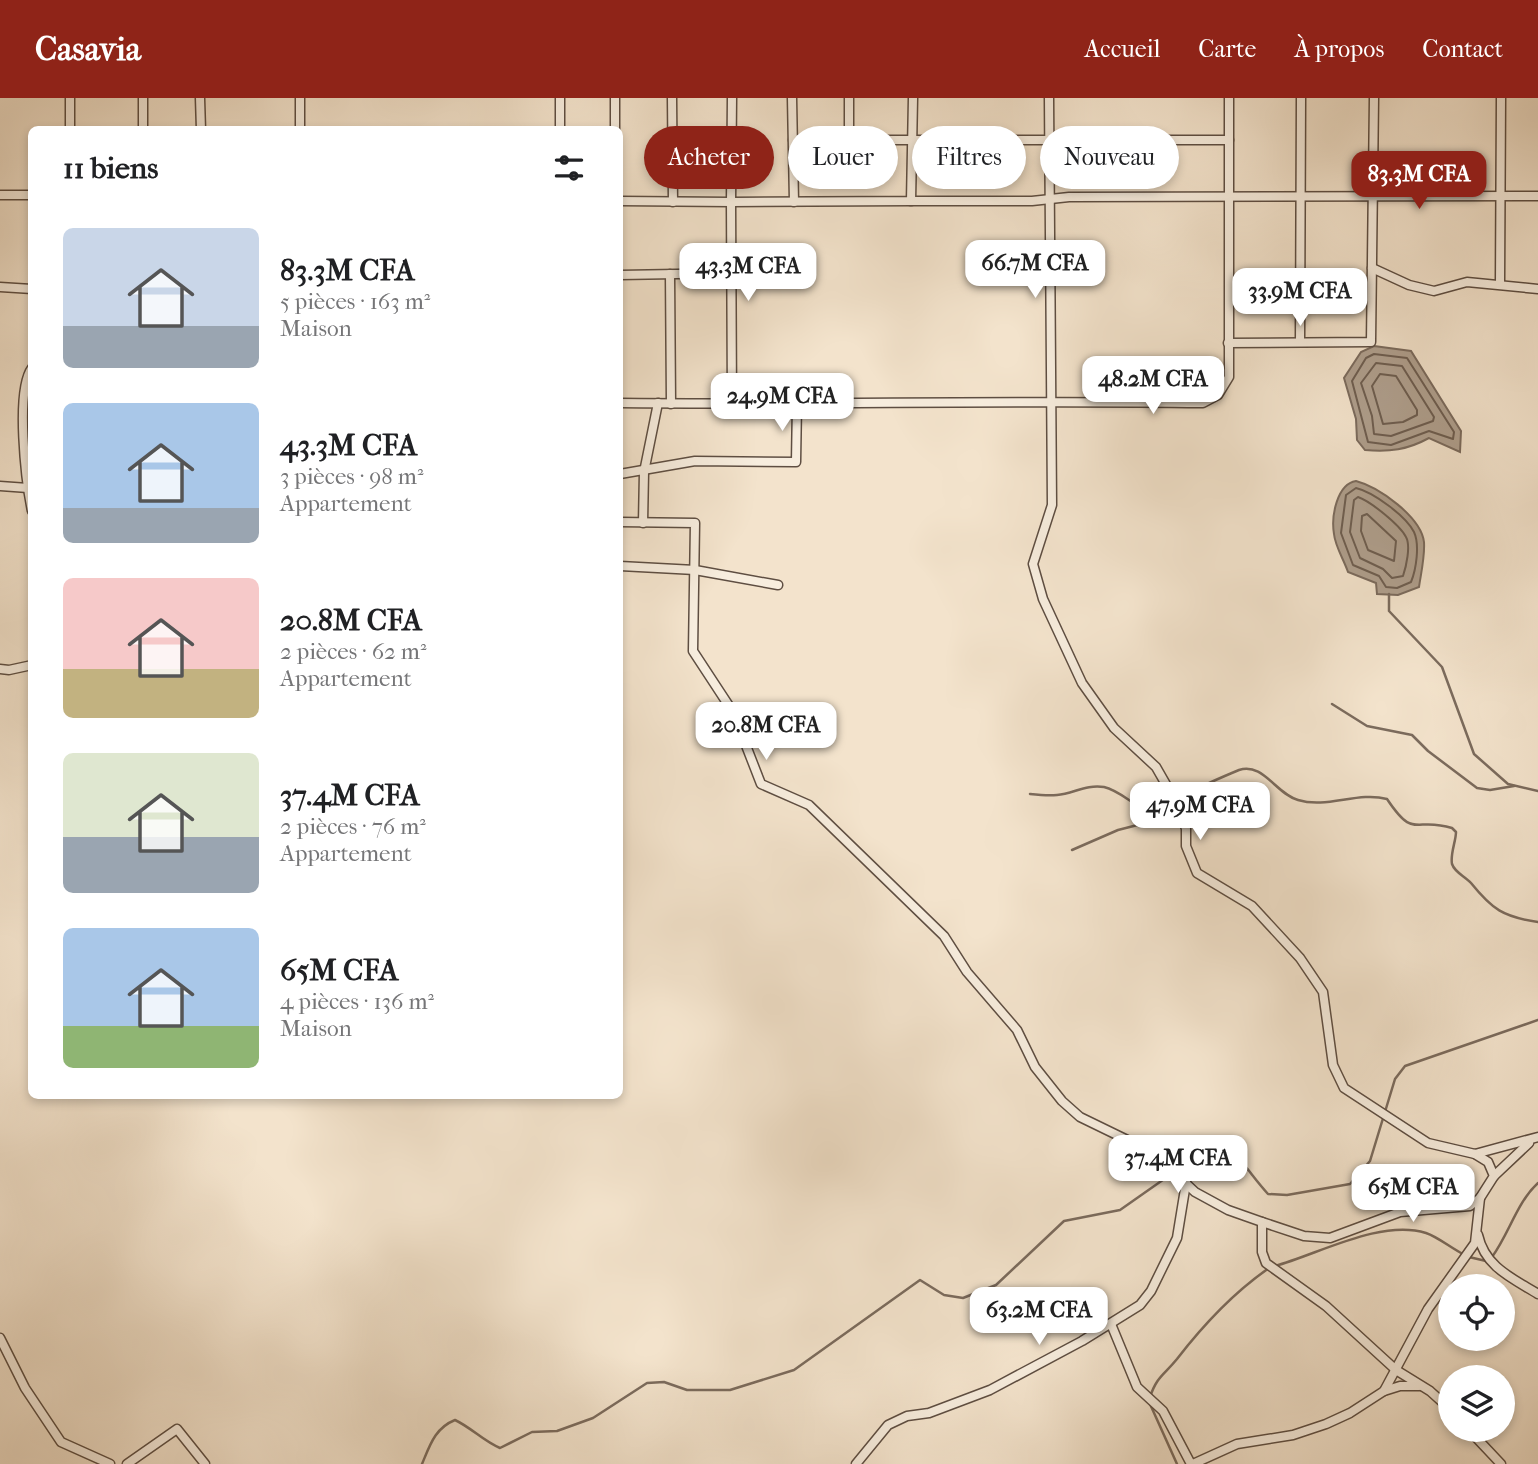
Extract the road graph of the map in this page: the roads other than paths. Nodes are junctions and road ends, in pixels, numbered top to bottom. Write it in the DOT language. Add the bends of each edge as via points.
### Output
graph roads {
  1 [pos="70,98"];
  2 [pos="142,98"];
  3 [pos="200,98"];
  4 [pos="300,98"];
  5 [pos="561,98"];
  6 [pos="615,98"];
  7 [pos="672,98"];
  8 [pos="732,98"];
  9 [pos="792,98"];
  10 [pos="849,98"];
  11 [pos="913,98"];
  12 [pos="1049,98"];
  13 [pos="1229,98"];
  14 [pos="1301,98"];
  15 [pos="1374,98"];
  16 [pos="1501,98"];
  17 [pos="70,126"];
  18 [pos="143,126"];
  19 [pos="201,126"];
  20 [pos="300,126"];
  21 [pos="561,126"];
  22 [pos="615,126"];
  23 [pos="793,126"];
  24 [pos="849,126"];
  25 [pos="913,126"];
  26 [pos="1049,126"];
  27 [pos="1179,139"];
  28 [pos="1229,140"];
  29 [pos="912,169"];
  30 [pos="794,189"];
  31 [pos="1048,189"];
  32 [pos="0,195"];
  33 [pos="28,195"];
  34 [pos="1502,196"];
  35 [pos="1301,197"];
  36 [pos="1374,197"];
  37 [pos="1538,197"];
  38 [pos="1048,198"];
  39 [pos="1230,198"];
  40 [pos="623,201"];
  41 [pos="911,201"];
  42 [pos="673,202"];
  43 [pos="731,202"];
  44 [pos="794,202"];
  45 [pos="1372,268"];
  46 [pos="733,273"];
  47 [pos="670,274"];
  48 [pos="623,275"];
  49 [pos="1500,283"];
  50 [pos="0,287"];
  51 [pos="28,289"];
  52 [pos="1538,289"];
  53 [pos="1300,342"];
  54 [pos="1228,343"];
  55 [pos="28,373"];
  56 [pos="27,399"];
  57 [pos="1051,401"];
  58 [pos="623,403"];
  59 [pos="658,403"];
  60 [pos="671,404"];
  61 [pos="797,404"];
  62 [pos="732,405"];
  63 [pos="28,444"];
  64 [pos="644,472"];
  65 [pos="623,474"];
  66 [pos="0,486"];
  67 [pos="28,488"];
  68 [pos="623,522"];
  69 [pos="643,523"];
  70 [pos="623,566"];
  71 [pos="695,570"];
  72 [pos="778,585"];
  73 [pos="28,666"];
  74 [pos="0,669"];
  75 [pos="1535,1139"];
  76 [pos="1475,1154"];
  77 [pos="1494,1176"];
  78 [pos="1186,1183"];
  79 [pos="1480,1198"];
  80 [pos="1262,1222"];
  81 [pos="1478,1234"];
  82 [pos="1538,1294"];
  83 [pos="1111,1324"];
  84 [pos="0,1338"];
  85 [pos="1396,1370"];
  86 [pos="1419,1386"];
  87 [pos="1384,1391"];
  88 [pos="1438,1400"];
  89 [pos="1480,1442"];
  90 [pos="110,1464"];
  91 [pos="127,1464"];
  92 [pos="205,1464"];
  93 [pos="856,1464"];
  94 [pos="1192,1464"];
  95 [pos="1501,1464"];
  1 -- 17 [label="street"];
  2 -- 18 [label="street"];
  3 -- 19 [label="street"];
  4 -- 20 [label="street"];
  5 -- 21 [label="street"];
  6 -- 22 [label="street"];
  7 -- 42 [label="street"];
  8 -- 43 [label="street"];
  9 -- 23 [label="street"];
  10 -- 24 [label="street"];
  11 -- 25 [label="street"];
  12 -- 26 [label="street"];
  13 -- 28 [label="street"];
  14 -- 35 [label="street"];
  15 -- 36 [label="street"];
  16 -- 34 [label="street"];
  27 -- 28 [label="street"];
  28 -- 39 [label="street"];
  29 -- 41 [label="street"];
  30 -- 44 [label="street"];
  31 -- 38 [label="street"];
  32 -- 33 [label="street"];
  34 -- 36 [label="street"];
  34 -- 37 [label="street"];
  34 -- 49 [label="street"];
  35 -- 36 [label="street"];
  35 -- 39 [label="street"];
  35 -- 53 [label="street"];
  36 -- 45 [label="street"];
  38 -- 39 [label="street"];
  38 -- 41 [label="street"];
  38 -- 57 [label="street"];
  39 -- 54 [label="street"];
  40 -- 42 [label="street"];
  41 -- 44 [label="street"];
  42 -- 43 [label="street"];
  43 -- 44 [label="street"];
  43 -- 46 [label="street"];
  45 -- 49 [label="street" via="1434,291 1467,282"];
  45 -- 53 [label="street" via="1371,342"];
  46 -- 47 [label="street"];
  46 -- 62 [label="street"];
  47 -- 48 [label="street"];
  47 -- 60 [label="street"];
  49 -- 52 [label="street"];
  50 -- 51 [label="street"];
  53 -- 54 [label="street"];
  54 -- 57 [label="street" via="1229,377 1218,395 1203,403"];
  55 -- 56 [label="street"];
  56 -- 63 [label="street"];
  57 -- 61 [label="street"];
  57 -- 76 [label="street" via="1052,505 1033,564 1043,599 1083,683 1114,728 1156,767 1180,809 1186,846 1197,873 1252,906 1300,958 1323,992 1333,1065 1344,1088 1428,1143"];
  58 -- 59 [label="street"];
  59 -- 60 [label="street"];
  59 -- 64 [label="street"];
  60 -- 62 [label="street"];
  61 -- 62 [label="street"];
  61 -- 64 [label="street" via="796,462 695,461"];
  64 -- 65 [label="street"];
  64 -- 69 [label="street"];
  66 -- 67 [label="street"];
  68 -- 69 [label="street"];
  69 -- 71 [label="street" via="695,523"];
  70 -- 71 [label="street"];
  71 -- 72 [label="street"];
  71 -- 78 [label="street" via="694,651 733,712 761,784 809,805 944,936 967,972 1017,1030 1035,1067 1062,1101 1080,1117 1152,1152"];
  73 -- 74 [label="street"];
  75 -- 76 [label="street"];
  75 -- 77 [label="street"];
  76 -- 77 [label="street" via="1488,1162"];
  77 -- 79 [label="street"];
  78 -- 80 [label="street" via="1228,1210"];
  78 -- 83 [label="street" via="1177,1238 1151,1291 1140,1306"];
  79 -- 80 [label="street" via="1452,1210 1400,1212 1329,1238 1304,1237"];
  79 -- 81 [label="street"];
  80 -- 85 [label="street" via="1266,1262 1326,1306"];
  81 -- 82 [label="street" via="1488,1260"];
  81 -- 85 [label="street" via="1428,1309"];
  83 -- 93 [label="street" via="990,1390 888,1425"];
  83 -- 94 [label="street" via="1137,1387 1163,1411"];
  84 -- 90 [label="street" via="25,1388 61,1442"];
  85 -- 86 [label="street"];
  85 -- 87 [label="street"];
  86 -- 87 [label="street"];
  86 -- 88 [label="street"];
  87 -- 94 [label="street" via="1326,1424 1237,1444"];
  89 -- 95 [label="street"];
  91 -- 92 [label="street" via="177,1429"];
}
